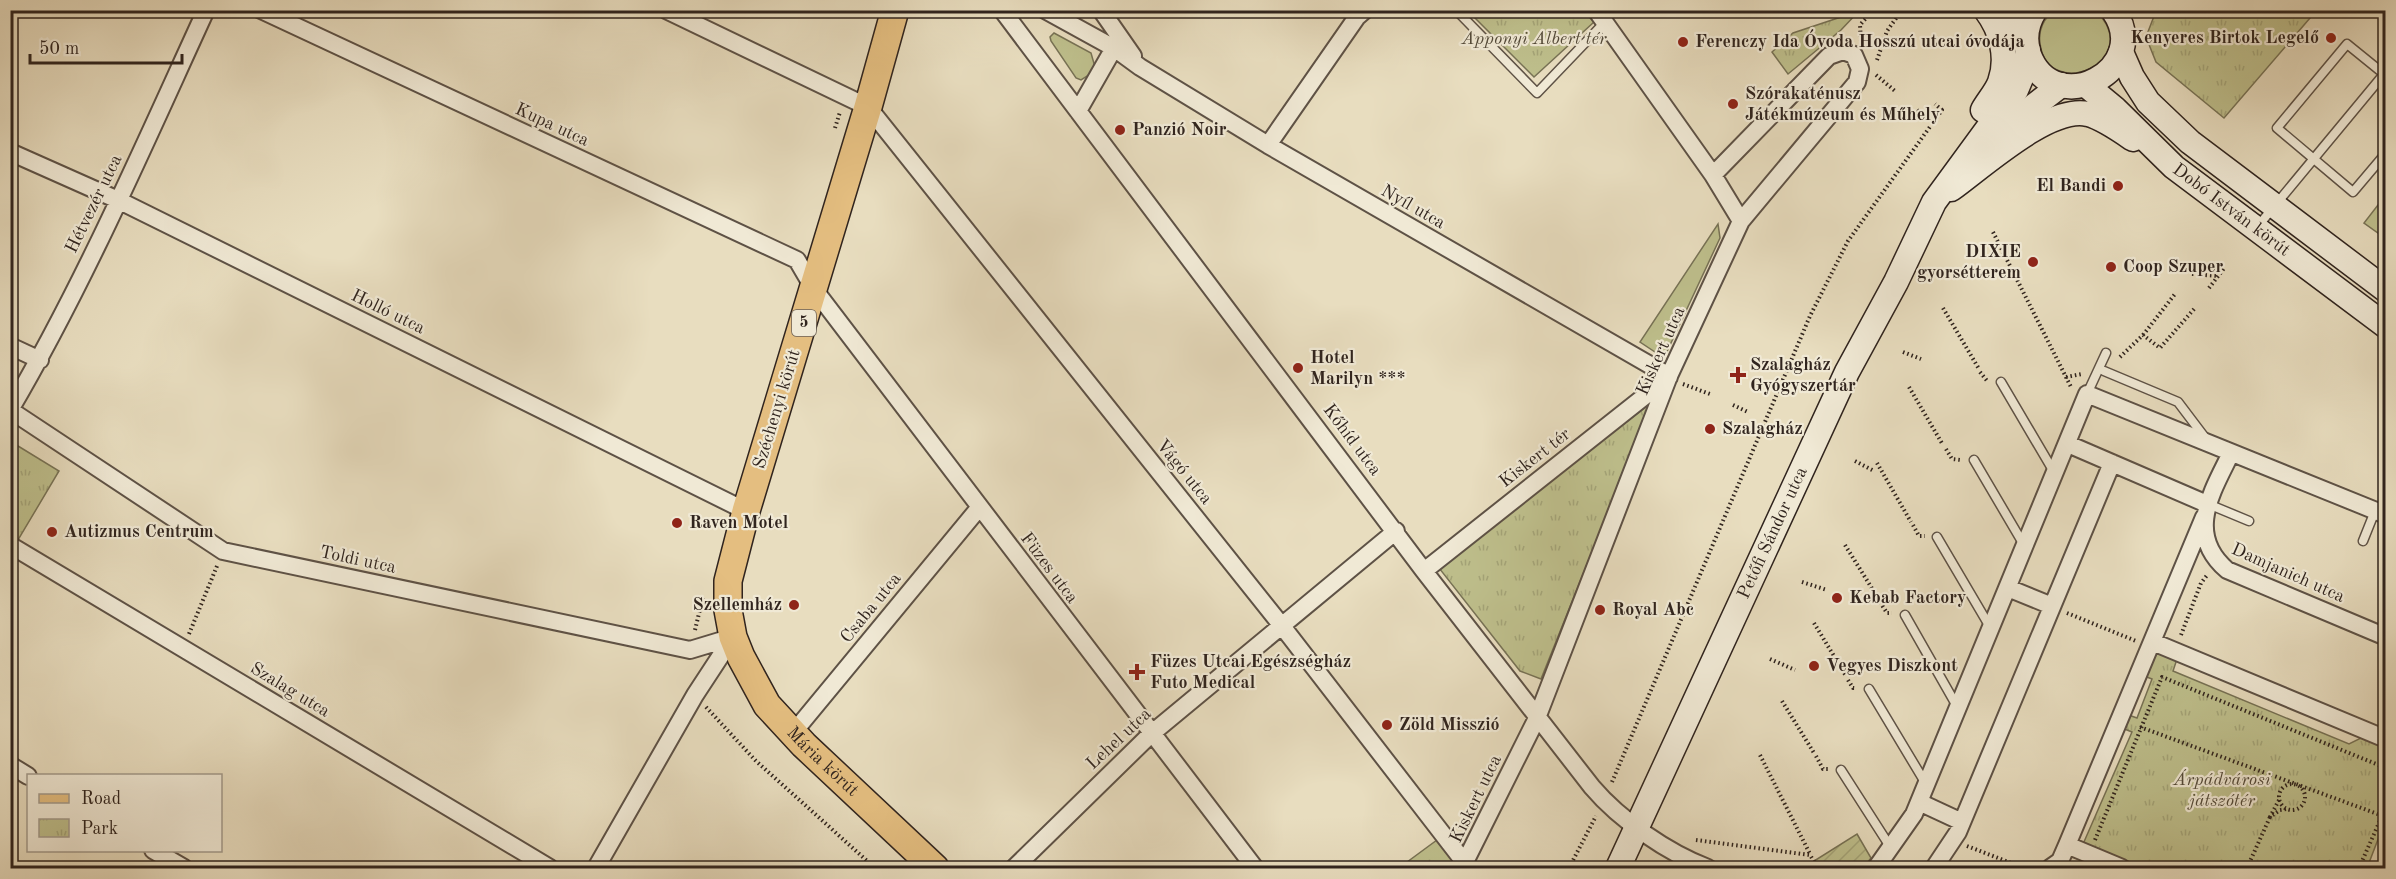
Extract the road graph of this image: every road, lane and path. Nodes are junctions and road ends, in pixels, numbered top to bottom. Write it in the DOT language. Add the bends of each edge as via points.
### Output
graph roads {
  1 [pos="206,10"];
  2 [pos="261,10"];
  3 [pos="666,10"];
  4 [pos="895,10"];
  5 [pos="1002,10"];
  6 [pos="1045,10"];
  7 [pos="1101,10"];
  8 [pos="1365,10"];
  9 [pos="1456,10"];
  10 [pos="1902,10"];
  11 [pos="1986,10"];
  12 [pos="2007,10"];
  13 [pos="2036,10"];
  14 [pos="2378,11"];
  15 [pos="2117,12"];
  16 [pos="1601,16"];
  17 [pos="2385,20"];
  18 [pos="2385,34"];
  19 [pos="2027,43"];
  20 [pos="1114,48"];
  21 [pos="2121,52"];
  22 [pos="1876,62"];
  23 [pos="1140,67"];
  24 [pos="2385,75"];
  25 [pos="2061,85"];
  26 [pos="2086,85"];
  27 [pos="1935,104"];
  28 [pos="868,107"];
  29 [pos="1917,110"];
  30 [pos="1078,111"];
  31 [pos="1932,122"];
  32 [pos="1268,146"];
  33 [pos="10,152"];
  34 [pos="2385,153"];
  35 [pos="2313,159"];
  36 [pos="2175,167"];
  37 [pos="1713,175"];
  38 [pos="118,200"];
  39 [pos="1934,202"];
  40 [pos="2275,206"];
  41 [pos="1741,221"];
  42 [pos="2256,228"];
  43 [pos="1992,232"];
  44 [pos="2225,267"];
  45 [pos="2192,274"];
  46 [pos="2218,276"];
  47 [pos="2209,288"];
  48 [pos="814,289"];
  49 [pos="2385,290"];
  50 [pos="2175,294"];
  51 [pos="1943,308"];
  52 [pos="2195,308"];
  53 [pos="2385,326"];
  54 [pos="2143,335"];
  55 [pos="10,346"];
  56 [pos="1904,352"];
  57 [pos="2106,353"];
  58 [pos="1921,359"];
  59 [pos="40,360"];
  60 [pos="1978,369"];
  61 [pos="2100,371"];
  62 [pos="2066,377"];
  63 [pos="1674,379"];
  64 [pos="2001,382"];
  65 [pos="1909,387"];
  66 [pos="2079,391"];
  67 [pos="1710,394"];
  68 [pos="1733,405"];
  69 [pos="10,410"];
  70 [pos="1748,412"];
  71 [pos="2068,444"];
  72 [pos="2210,444"];
  73 [pos="2231,453"];
  74 [pos="1974,460"];
  75 [pos="1856,461"];
  76 [pos="1877,463"];
  77 [pos="2112,463"];
  78 [pos="1874,471"];
  79 [pos="2055,474"];
  80 [pos="979,508"];
  81 [pos="2205,510"];
  82 [pos="746,511"];
  83 [pos="2380,513"];
  84 [pos="2249,521"];
  85 [pos="1911,522"];
  86 [pos="1396,531"];
  87 [pos="1937,537"];
  88 [pos="2363,542"];
  89 [pos="10,545"];
  90 [pos="1845,545"];
  91 [pos="2025,547"];
  92 [pos="223,552"];
  93 [pos="1424,571"];
  94 [pos="2210,571"];
  95 [pos="1802,582"];
  96 [pos="2008,588"];
  97 [pos="1827,590"];
  98 [pos="1878,598"];
  99 [pos="2058,609"];
  100 [pos="1905,615"];
  101 [pos="1814,623"];
  102 [pos="1282,626"];
  103 [pos="1991,629"];
  104 [pos="733,637"];
  105 [pos="2385,637"];
  106 [pos="2152,645"];
  107 [pos="183,648"];
  108 [pos="2174,651"];
  109 [pos="1770,659"];
  110 [pos="1795,670"];
  111 [pos="1846,676"];
  112 [pos="1869,689"];
  113 [pos="1782,701"];
  114 [pos="1958,708"];
  115 [pos="1537,718"];
  116 [pos="2120,720"];
  117 [pos="2141,727"];
  118 [pos="793,733"];
  119 [pos="1151,734"];
  120 [pos="2385,739"];
  121 [pos="1814,753"];
  122 [pos="1760,755"];
  123 [pos="10,765"];
  124 [pos="2385,768"];
  125 [pos="1841,770"];
  126 [pos="27,775"];
  127 [pos="2297,784"];
  128 [pos="1927,785"];
  129 [pos="1603,800"];
  130 [pos="2279,800"];
  131 [pos="1919,802"];
  132 [pos="2385,807"];
  133 [pos="2288,809"];
  134 [pos="2384,816"];
  135 [pos="2270,817"];
  136 [pos="1962,822"];
  137 [pos="1637,827"];
  138 [pos="1696,840"];
  139 [pos="1967,845"];
  140 [pos="2067,845"];
  141 [pos="1891,848"];
  142 [pos="156,852"];
  143 [pos="2089,854"];
  144 [pos="1810,855"];
  145 [pos="1464,866"];
  146 [pos="184,868"];
  147 [pos="550,868"];
  148 [pos="596,868"];
  149 [pos="936,868"];
  150 [pos="1014,868"];
  151 [pos="1255,868"];
  152 [pos="1569,868"];
  153 [pos="1618,868"];
  154 [pos="1708,868"];
  155 [pos="1818,868"];
  156 [pos="1876,868"];
  157 [pos="1934,868"];
  158 [pos="2024,868"];
  159 [pos="2050,868"];
  160 [pos="2122,868"];
  161 [pos="2247,868"];
  162 [pos="2359,868"];
  1 -- 38 [label="street, Hétvezér utca"];
  2 -- 48 [label="street, Kupa utca" via="797,260"];
  3 -- 28 [label="street"];
  4 -- 28 [label="main road, Széchenyi körút / 5"];
  5 -- 30 [label="street, Kőhíd utca"];
  6 -- 20 [label="street, Nyíl utca"];
  7 -- 23 [label="street, Nyíl utca"];
  8 -- 32 [label="street"];
  9 -- 16 [label="lane" via="1537,93"];
  10 -- 22 [label="path" via="1887,31"];
  11 -- 39 [label="street" via="2002,46 2000,84 1956,155"];
  12 -- 19 [label="street" via="2024,29"];
  13 -- 19 [label="street, Petőfi Sándor utca" via="2028,24"];
  14 -- 17 [label="path"];
  15 -- 21 [label="street" via="2122,28"];
  16 -- 37 [label="street"];
  17 -- 18 [label="path" via="2380,29"];
  19 -- 25 [label="street" via="2039,72"];
  19 -- 39 [label="street, Petőfi Sándor utca" via="2024,71 2016,90"];
  20 -- 23 [label="street, Nyíl utca"];
  20 -- 30 [label="street"];
  21 -- 26 [label="street" via="2107,74"];
  21 -- 40 [label="street, Dobó István körút" via="2148,102 2190,142"];
  23 -- 32 [label="street, Nyíl utca"];
  24 -- 35 [label="lane"];
  24 -- 35 [label="lane" via="2347,44 2277,128"];
  25 -- 26 [label="street"];
  25 -- 39 [label="street, Petőfi Sándor utca" via="2022,115"];
  26 -- 36 [label="street, Dobó István körút"];
  27 -- 31 [label="path" via="1942,110"];
  28 -- 48 [label="main road, Széchenyi körút / 5"];
  28 -- 102 [label="street, Vágó utca"];
  29 -- 31 [label="path"];
  30 -- 86 [label="street, Kőhíd utca"];
  31 -- 129 [label="path" via="1848,241 1810,316"];
  32 -- 63 [label="street, Nyíl utca"];
  33 -- 38 [label="street, Holló utca"];
  34 -- 35 [label="lane" via="2353,192"];
  35 -- 40 [label="lane"];
  36 -- 39 [label="street" via="2117,128 2088,114 2064,115 2035,128"];
  36 -- 42 [label="street, Dobó István körút"];
  37 -- 41 [label="street"];
  37 -- 41 [label="street, Kiskert utca" via="1829,56 1843,51 1854,56 1860,69 1857,82"];
  38 -- 59 [label="street, Hétvezér utca"];
  38 -- 82 [label="street, Holló utca"];
  39 -- 137 [label="street, Petőfi Sándor utca" via="1847,372"];
  40 -- 42 [label="lane"];
  40 -- 49 [label="street, Dobó István körút"];
  41 -- 63 [label="street, Kiskert utca"];
  42 -- 53 [label="street, Dobó István körút"];
  43 -- 62 [label="path"];
  44 -- 46 [label="path"];
  45 -- 46 [label="path"];
  46 -- 47 [label="path"];
  48 -- 80 [label="street, Füzes utca"];
  48 -- 82 [label="main road, Széchenyi körút / 5"];
  50 -- 54 [label="path"];
  51 -- 60 [label="path"];
  52 -- 54 [label="path" via="2160,348"];
  54 -- 61 [label="path"];
  55 -- 59 [label="street"];
  56 -- 58 [label="path"];
  57 -- 61 [label="lane"];
  59 -- 69 [label="street, Hétvezér utca"];
  61 -- 62 [label="path"];
  61 -- 66 [label="lane"];
  61 -- 72 [label="lane" via="2178,402"];
  62 -- 66 [label="path"];
  63 -- 67 [label="path"];
  63 -- 93 [label="street, Kiskert tér"];
  63 -- 115 [label="street, Kiskert utca"];
  64 -- 79 [label="lane"];
  65 -- 74 [label="path" via="1952,459"];
  66 -- 71 [label="street"];
  66 -- 72 [label="street"];
  68 -- 70 [label="path"];
  69 -- 92 [label="street, Toldi utca"];
  71 -- 77 [label="street"];
  71 -- 79 [label="street"];
  72 -- 73 [label="street"];
  73 -- 81 [label="street"];
  73 -- 83 [label="street"];
  74 -- 91 [label="lane"];
  75 -- 78 [label="path"];
  76 -- 85 [label="path"];
  77 -- 81 [label="street"];
  77 -- 99 [label="street"];
  79 -- 91 [label="street"];
  80 -- 118 [label="street, Csaba utca"];
  80 -- 119 [label="street, Füzes utca"];
  81 -- 84 [label="lane"];
  81 -- 105 [label="street, Damjanich utca" via="2210,550 2226,570"];
  81 -- 106 [label="street"];
  82 -- 104 [label="main road, Széchenyi körút / 5" via="728,581"];
  83 -- 88 [label="lane"];
  86 -- 93 [label="street, Kőhíd utca"];
  86 -- 102 [label="street, Lehel utca"];
  87 -- 103 [label="lane"];
  89 -- 107 [label="street, Szalag utca"];
  90 -- 98 [label="path"];
  91 -- 96 [label="street"];
  92 -- 104 [label="street, Toldi utca" via="690,650"];
  92 -- 107 [label="path"];
  93 -- 115 [label="street, Kőhíd utca"];
  94 -- 108 [label="path" via="2201,583"];
  95 -- 97 [label="path"];
  96 -- 99 [label="street"];
  96 -- 103 [label="street"];
  99 -- 106 [label="path"];
  99 -- 136 [label="street"];
  100 -- 114 [label="lane"];
  101 -- 111 [label="path"];
  102 -- 119 [label="street, Lehel utca"];
  102 -- 145 [label="street, Vágó utca"];
  103 -- 114 [label="street"];
  104 -- 118 [label="main road, Mária körút / 5" via="767,705"];
  104 -- 148 [label="street" via="694,695"];
  106 -- 108 [label="street"];
  106 -- 116 [label="street"];
  107 -- 147 [label="street, Szalag utca"];
  108 -- 120 [label="street"];
  109 -- 110 [label="path"];
  112 -- 128 [label="lane"];
  113 -- 121 [label="path"];
  114 -- 128 [label="street"];
  115 -- 129 [label="street, Kőhíd utca"];
  115 -- 145 [label="street, Kiskert utca"];
  116 -- 117 [label="path"];
  116 -- 140 [label="street"];
  117 -- 124 [label="path" via="2162,678"];
  117 -- 127 [label="path"];
  117 -- 143 [label="path"];
  118 -- 149 [label="main road, Mária körút / 5"];
  119 -- 150 [label="street, Lehel utca"];
  119 -- 151 [label="street, Füzes utca"];
  122 -- 144 [label="path"];
  123 -- 126 [label="street"];
  125 -- 141 [label="lane"];
  127 -- 130 [label="path" via="2283,788"];
  127 -- 133 [label="path" via="2306,796 2304,804 2297,810"];
  127 -- 134 [label="path"];
  128 -- 131 [label="street"];
  129 -- 137 [label="street, Kőhíd utca"];
  129 -- 152 [label="path"];
  130 -- 133 [label="path"];
  130 -- 135 [label="path"];
  131 -- 136 [label="street"];
  131 -- 141 [label="street"];
  132 -- 134 [label="path"];
  133 -- 135 [label="path"];
  134 -- 162 [label="path"];
  135 -- 161 [label="path"];
  136 -- 157 [label="street"];
  137 -- 153 [label="street, Petőfi Sándor utca"];
  137 -- 154 [label="street, Kőhíd utca" via="1687,860"];
  138 -- 144 [label="path"];
  139 -- 158 [label="path"];
  140 -- 143 [label="street"];
  140 -- 159 [label="street" via="2060,861"];
  141 -- 156 [label="street"];
  142 -- 146 [label="street"];
  143 -- 160 [label="street"];
  144 -- 155 [label="path"];
}
